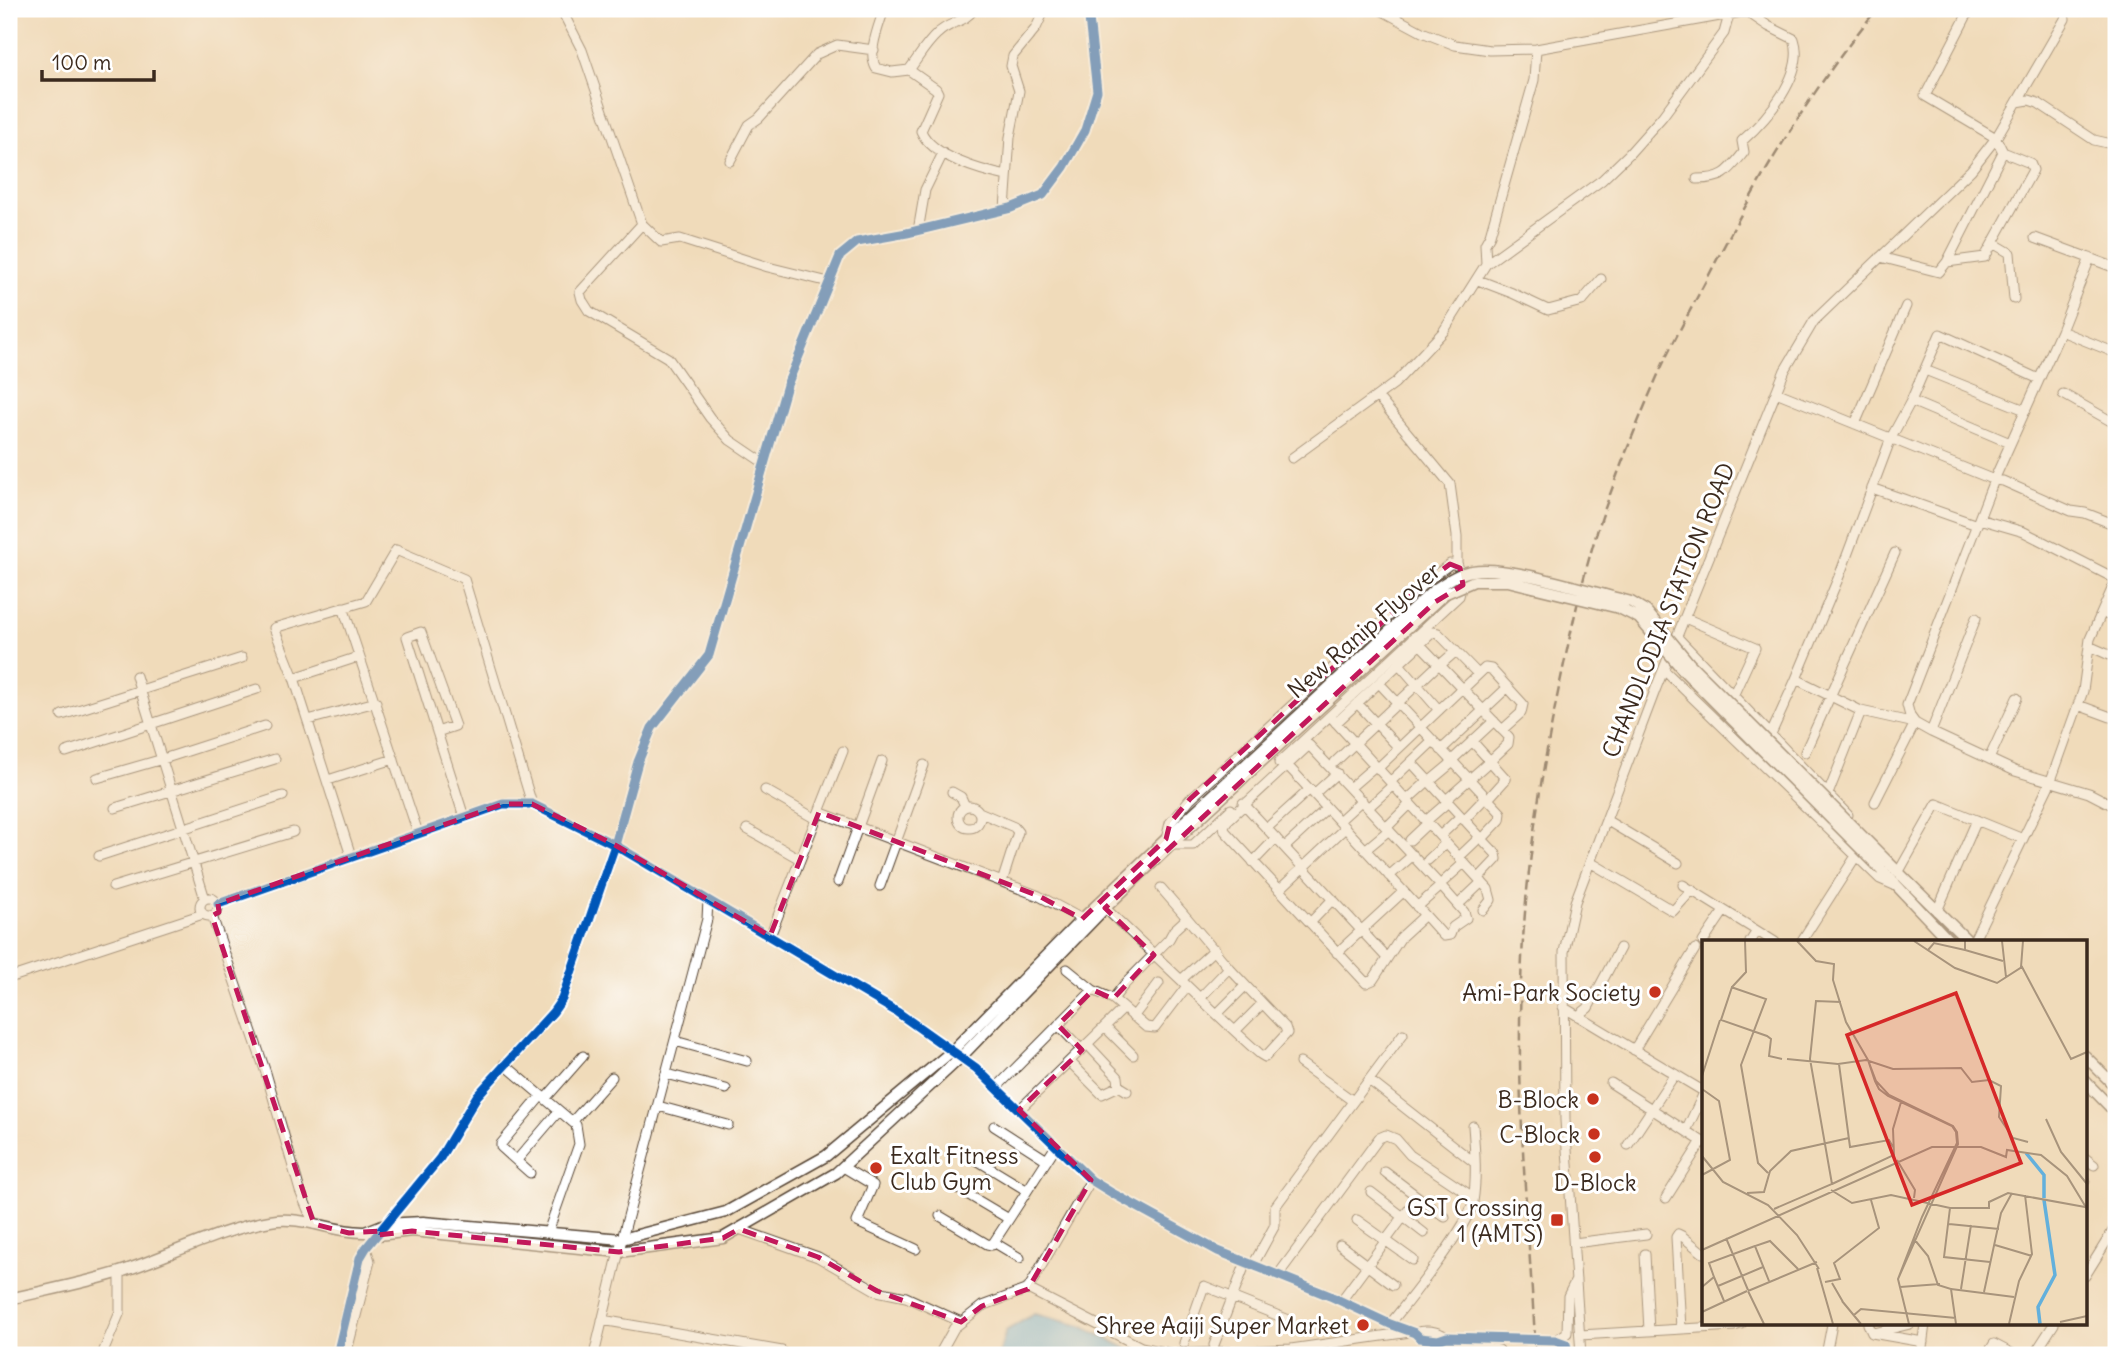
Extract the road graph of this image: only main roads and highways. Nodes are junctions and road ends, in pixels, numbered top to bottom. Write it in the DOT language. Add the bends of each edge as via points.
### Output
graph roads {
  1 [pos="1170,842"];
  2 [pos="1885,866"];
  3 [pos="1948,940"];
  4 [pos="1969,940"];
  5 [pos="956,1054"];
  6 [pos="2086,1057"];
  7 [pos="2086,1083"];
  8 [pos="2116,1087"];
  9 [pos="2116,1113"];
  10 [pos="365,1232"];
  11 [pos="9,1299"];
  1 -- 2 [label="main road, New Ranip Flyover, bridge" via="1434,590 1465,572 1489,569 1630,602 1646,611 1689,663"];
  1 -- 5 [label="main road"];
  1 -- 5 [label="main road" via="1082,919"];
  2 -- 3 [label="main road, New Ranip Flyover" via="1897,887"];
  2 -- 4 [label="main road, New Ranip Flyover"];
  5 -- 10 [label="main road" via="826,1156 726,1212 622,1239 423,1222 385,1224"];
  5 -- 10 [label="main road" via="836,1174 723,1238 619,1252 412,1231 378,1236"];
  6 -- 8 [label="main road"];
  7 -- 9 [label="main road"];
  10 -- 11 [label="main road" via="271,1220 120,1272"];
}
